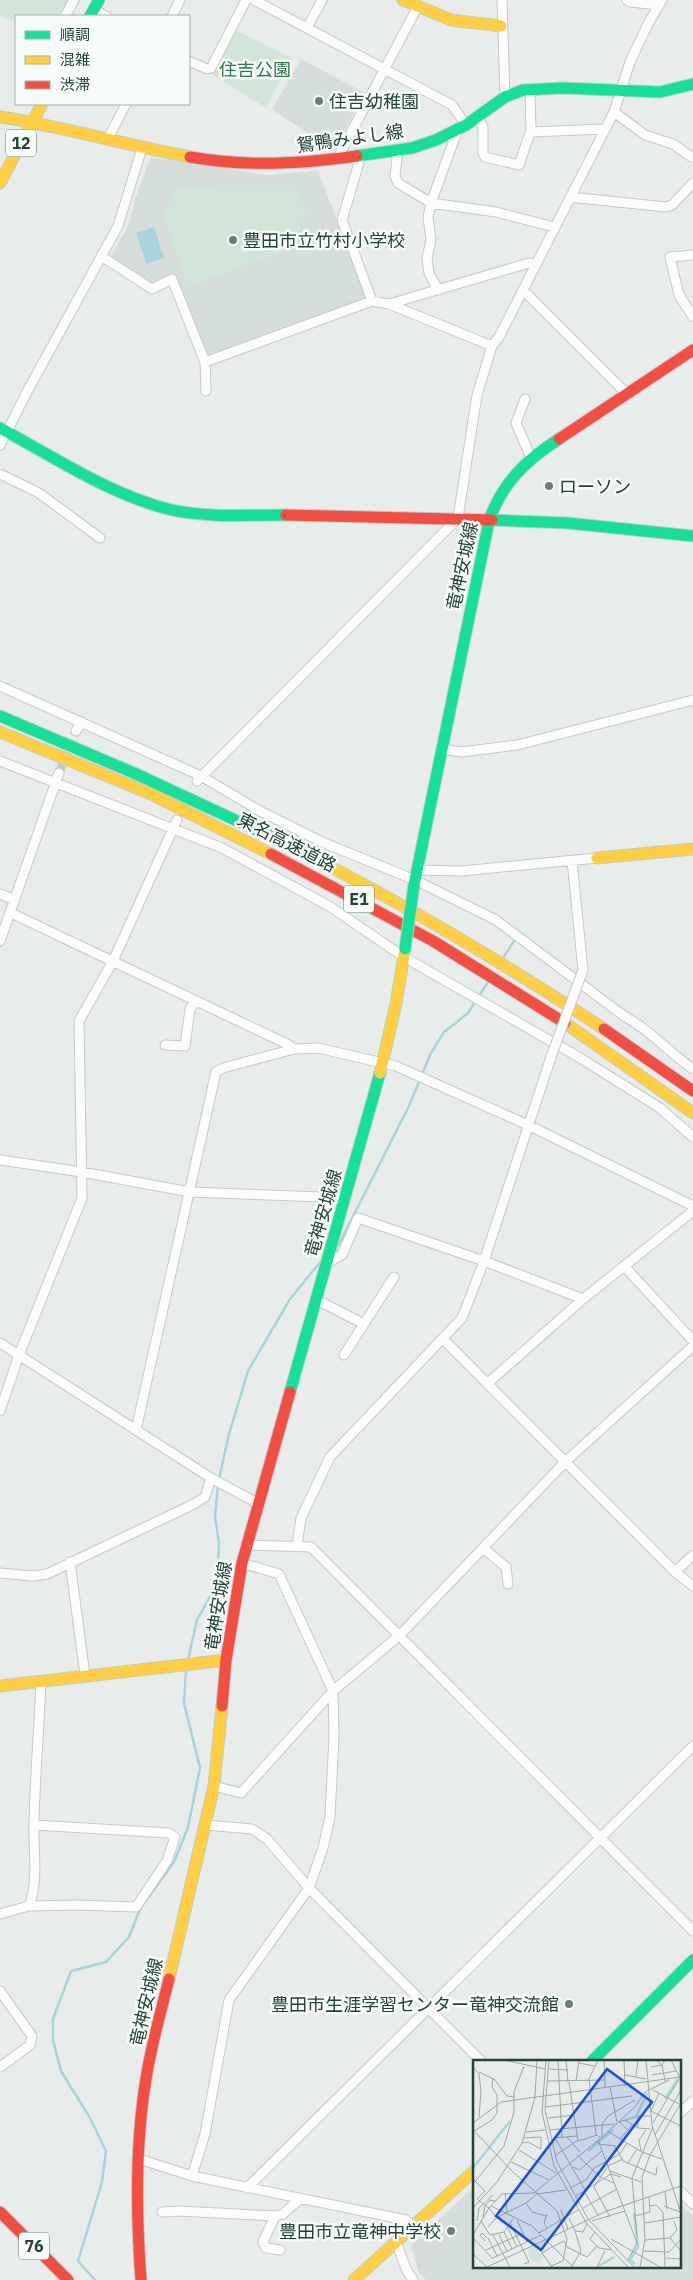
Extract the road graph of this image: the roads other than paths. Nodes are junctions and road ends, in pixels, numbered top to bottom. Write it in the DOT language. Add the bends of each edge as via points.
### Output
graph roads {
  1 [pos="74,0"];
  2 [pos="180,0"];
  3 [pos="246,0"];
  4 [pos="254,0"];
  5 [pos="322,0"];
  6 [pos="403,0"];
  7 [pos="502,0"];
  8 [pos="627,0"];
  9 [pos="660,2"];
  10 [pos="417,8"];
  11 [pos="66,15"];
  12 [pos="172,15"];
  13 [pos="501,26"];
  14 [pos="307,28"];
  15 [pos="190,61"];
  16 [pos="384,69"];
  17 [pos="693,84"];
  18 [pos="530,90"];
  19 [pos="621,90"];
  20 [pos="504,97"];
  21 [pos="41,105"];
  22 [pos="125,105"];
  23 [pos="614,112"];
  24 [pos="478,116"];
  25 [pos="0,117"];
  26 [pos="32,122"];
  27 [pos="462,127"];
  28 [pos="604,130"];
  29 [pos="530,132"];
  30 [pos="107,140"];
  31 [pos="142,148"];
  32 [pos="398,150"];
  33 [pos="361,156"];
  34 [pos="338,157"];
  35 [pos="693,158"];
  36 [pos="0,183"];
  37 [pos="693,183"];
  38 [pos="570,197"];
  39 [pos="431,203"];
  40 [pos="554,227"];
  41 [pos="693,255"];
  42 [pos="101,256"];
  43 [pos="536,264"];
  44 [pos="438,290"];
  45 [pos="523,290"];
  46 [pos="372,302"];
  47 [pos="390,304"];
  48 [pos="693,317"];
  49 [pos="492,346"];
  50 [pos="693,350"];
  51 [pos="205,362"];
  52 [pos="206,391"];
  53 [pos="626,393"];
  54 [pos="525,399"];
  55 [pos="3,430"];
  56 [pos="0,445"];
  57 [pos="531,458"];
  58 [pos="0,474"];
  59 [pos="458,518"];
  60 [pos="489,521"];
  61 [pos="693,536"];
  62 [pos="100,538"];
  63 [pos="0,686"];
  64 [pos="693,700"];
  65 [pos="0,716"];
  66 [pos="82,722"];
  67 [pos="0,732"];
  68 [pos="76,732"];
  69 [pos="441,749"];
  70 [pos="0,760"];
  71 [pos="57,777"];
  72 [pos="199,779"];
  73 [pos="177,820"];
  74 [pos="173,830"];
  75 [pos="693,849"];
  76 [pos="597,858"];
  77 [pos="572,861"];
  78 [pos="416,879"];
  79 [pos="0,894"];
  80 [pos="15,900"];
  81 [pos="11,913"];
  82 [pos="0,940"];
  83 [pos="404,953"];
  84 [pos="113,961"];
  85 [pos="197,1001"];
  86 [pos="165,1045"];
  87 [pos="294,1050"];
  88 [pos="383,1063"];
  89 [pos="693,1070"];
  90 [pos="693,1091"];
  91 [pos="693,1113"];
  92 [pos="528,1125"];
  93 [pos="693,1137"];
  94 [pos="0,1160"];
  95 [pos="82,1172"];
  96 [pos="190,1192"];
  97 [pos="346,1198"];
  98 [pos="693,1206"];
  99 [pos="693,1211"];
  100 [pos="484,1261"];
  101 [pos="326,1263"];
  102 [pos="625,1267"];
  103 [pos="394,1277"];
  104 [pos="583,1299"];
  105 [pos="315,1302"];
  106 [pos="364,1324"];
  107 [pos="444,1340"];
  108 [pos="693,1341"];
  109 [pos="0,1343"];
  110 [pos="693,1346"];
  111 [pos="19,1355"];
  112 [pos="344,1356"];
  113 [pos="488,1383"];
  114 [pos="0,1411"];
  115 [pos="136,1430"];
  116 [pos="565,1462"];
  117 [pos="211,1478"];
  118 [pos="259,1504"];
  119 [pos="246,1545"];
  120 [pos="298,1546"];
  121 [pos="483,1548"];
  122 [pos="693,1555"];
  123 [pos="70,1562"];
  124 [pos="242,1563"];
  125 [pos="675,1572"];
  126 [pos="0,1573"];
  127 [pos="508,1584"];
  128 [pos="693,1586"];
  129 [pos="400,1635"];
  130 [pos="226,1660"];
  131 [pos="85,1675"];
  132 [pos="42,1682"];
  133 [pos="0,1686"];
  134 [pos="333,1691"];
  135 [pos="693,1746"];
  136 [pos="214,1786"];
  137 [pos="34,1825"];
  138 [pos="206,1825"];
  139 [pos="601,1836"];
  140 [pos="309,1888"];
  141 [pos="29,1906"];
  142 [pos="0,1914"];
  143 [pos="693,1931"];
  144 [pos="693,1960"];
  145 [pos="0,1991"];
  146 [pos="430,2008"];
  147 [pos="480,2060"];
  148 [pos="593,2060"];
  149 [pos="0,2067"];
  150 [pos="693,2102"];
  151 [pos="680,2113"];
  152 [pos="139,2159"];
  153 [pos="473,2172"];
  154 [pos="192,2176"];
  155 [pos="247,2188"];
  156 [pos="680,2191"];
  157 [pos="300,2199"];
  158 [pos="693,2204"];
  159 [pos="0,2212"];
  160 [pos="162,2212"];
  161 [pos="276,2216"];
  162 [pos="413,2226"];
  163 [pos="396,2242"];
  164 [pos="280,2250"];
  165 [pos="68,2280"];
  166 [pos="141,2280"];
  167 [pos="354,2280"];
  168 [pos="413,2280"];
  1 -- 11 [label="street"];
  2 -- 12 [label="street"];
  3 -- 15 [label="street" via="211,68"];
  4 -- 14 [label="street"];
  5 -- 14 [label="street"];
  6 -- 10 [label="main road"];
  7 -- 13 [label="street"];
  8 -- 9 [label="street"];
  9 -- 19 [label="street" via="630,62"];
  10 -- 13 [label="main road" via="470,25"];
  10 -- 16 [label="street"];
  13 -- 20 [label="street"];
  14 -- 16 [label="street"];
  16 -- 27 [label="street" via="452,105"];
  16 -- 34 [label="street"];
  17 -- 19 [label="main road, 鴛鴨みよし線" via="660,92"];
  18 -- 19 [label="main road, 鴛鴨みよし線"];
  18 -- 20 [label="main road, 鴛鴨みよし線"];
  18 -- 29 [label="street"];
  19 -- 23 [label="street"];
  20 -- 24 [label="main road, 鴛鴨みよし線"];
  21 -- 26 [label="main road, 12"];
  22 -- 30 [label="street"];
  23 -- 28 [label="street"];
  23 -- 35 [label="street" via="645,135 674,144"];
  24 -- 27 [label="main road, 鴛鴨みよし線"];
  24 -- 29 [label="street" via="483,126 485,157 519,165"];
  25 -- 26 [label="main road, 鴛鴨みよし線"];
  26 -- 30 [label="main road, 鴛鴨みよし線"];
  26 -- 36 [label="main road, 12"];
  27 -- 32 [label="main road, 鴛鴨みよし線" via="436,140"];
  27 -- 39 [label="street"];
  28 -- 29 [label="street"];
  28 -- 38 [label="street"];
  30 -- 31 [label="main road, 鴛鴨みよし線"];
  31 -- 34 [label="main road, 鴛鴨みよし線" via="218,162 260,165 308,163"];
  31 -- 42 [label="street" via="118,226"];
  32 -- 33 [label="main road, 鴛鴨みよし線"];
  32 -- 39 [label="street" via="395,176 398,183"];
  33 -- 34 [label="main road, 鴛鴨みよし線"];
  33 -- 46 [label="street" via="342,220"];
  37 -- 38 [label="street" via="666,207"];
  38 -- 40 [label="street"];
  39 -- 40 [label="street" via="496,212"];
  39 -- 44 [label="street" via="428,218 431,240 427,258 429,273"];
  40 -- 43 [label="street"];
  41 -- 48 [label="street" via="670,257 679,295"];
  42 -- 51 [label="street" via="152,289 172,279"];
  42 -- 55 [label="street" via="45,368"];
  43 -- 44 [label="street" via="529,263"];
  43 -- 45 [label="street"];
  44 -- 47 [label="street"];
  45 -- 49 [label="street"];
  45 -- 53 [label="street"];
  46 -- 47 [label="street"];
  46 -- 51 [label="street"];
  47 -- 49 [label="street"];
  49 -- 59 [label="street" via="477,395"];
  50 -- 53 [label="main road, 竜神安城線"];
  51 -- 52 [label="street"];
  53 -- 57 [label="main road, 竜神安城線"];
  54 -- 57 [label="street" via="516,423"];
  55 -- 56 [label="street"];
  55 -- 59 [label="main road" via="129,497 174,510 204,514"];
  57 -- 60 [label="main road, 竜神安城線" via="504,486"];
  58 -- 62 [label="street" via="39,493"];
  59 -- 60 [label="main road"];
  59 -- 72 [label="street"];
  60 -- 61 [label="main road" via="567,524"];
  60 -- 69 [label="main road, 竜神安城線"];
  63 -- 66 [label="street"];
  64 -- 69 [label="street" via="517,745 462,752"];
  65 -- 90 [label="main road, 東名高速道路 / E1" via="120,765 352,878 583,1014"];
  66 -- 68 [label="street"];
  66 -- 72 [label="street"];
  67 -- 91 [label="main road, 東名高速道路 / E1" via="112,777 341,889 566,1023"];
  69 -- 78 [label="main road, 竜神安城線"];
  70 -- 71 [label="street"];
  71 -- 74 [label="street"];
  71 -- 80 [label="street"];
  72 -- 78 [label="street" via="322,842"];
  73 -- 74 [label="street"];
  74 -- 83 [label="street" via="222,848 329,906"];
  74 -- 84 [label="street"];
  75 -- 76 [label="main road"];
  76 -- 77 [label="street"];
  77 -- 78 [label="street" via="461,871"];
  77 -- 92 [label="street, bridge" via="583,970"];
  78 -- 83 [label="main road, 竜神安城線, bridge"];
  78 -- 89 [label="street" via="496,920 633,1021"];
  79 -- 80 [label="street"];
  80 -- 81 [label="street"];
  81 -- 82 [label="street"];
  81 -- 84 [label="street"];
  83 -- 88 [label="main road, 竜神安城線"];
  83 -- 93 [label="street" via="660,1108"];
  84 -- 85 [label="street"];
  84 -- 95 [label="street" via="80,1022"];
  85 -- 86 [label="street" via="190,1009 185,1046"];
  85 -- 87 [label="street"];
  87 -- 88 [label="street" via="318,1048"];
  87 -- 96 [label="street" via="216,1072"];
  88 -- 92 [label="street"];
  88 -- 97 [label="main road, 竜神安城線"];
  92 -- 98 [label="street"];
  92 -- 100 [label="street"];
  94 -- 95 [label="street"];
  95 -- 96 [label="street"];
  95 -- 111 [label="street" via="82,1198"];
  96 -- 97 [label="street"];
  96 -- 115 [label="street"];
  97 -- 101 [label="main road, 竜神安城線"];
  99 -- 102 [label="street"];
  100 -- 101 [label="street" via="358,1218 342,1254"];
  100 -- 104 [label="street"];
  100 -- 107 [label="street" via="462,1318"];
  101 -- 105 [label="main road, 竜神安城線"];
  102 -- 104 [label="street"];
  102 -- 108 [label="street"];
  103 -- 106 [label="street"];
  104 -- 113 [label="street"];
  105 -- 106 [label="street" via="323,1302"];
  105 -- 118 [label="main road, 竜神安城線"];
  106 -- 112 [label="street"];
  107 -- 113 [label="street"];
  107 -- 120 [label="street" via="330,1457 301,1518"];
  109 -- 111 [label="street"];
  110 -- 116 [label="street"];
  111 -- 114 [label="street"];
  111 -- 115 [label="street"];
  113 -- 116 [label="street"];
  115 -- 117 [label="street"];
  116 -- 121 [label="street"];
  116 -- 125 [label="street"];
  117 -- 118 [label="street"];
  117 -- 123 [label="street" via="205,1497 194,1504"];
  118 -- 119 [label="main road, 竜神安城線"];
  119 -- 120 [label="street"];
  119 -- 124 [label="main road, 竜神安城線"];
  120 -- 129 [label="street" via="311,1547"];
  121 -- 127 [label="street" via="506,1568"];
  121 -- 129 [label="street"];
  122 -- 125 [label="street"];
  123 -- 126 [label="street" via="41,1575"];
  123 -- 131 [label="street"];
  124 -- 130 [label="main road, 竜神安城線"];
  124 -- 134 [label="street" via="279,1574"];
  125 -- 128 [label="street"];
  129 -- 134 [label="street"];
  129 -- 139 [label="street"];
  130 -- 131 [label="main road"];
  130 -- 136 [label="main road, 竜神安城線"];
  131 -- 132 [label="main road"];
  132 -- 133 [label="main road"];
  132 -- 137 [label="street"];
  134 -- 136 [label="street" via="241,1794"];
  134 -- 140 [label="street" via="330,1817"];
  135 -- 139 [label="street"];
  136 -- 138 [label="main road, 竜神安城線"];
  137 -- 141 [label="street" via="36,1866"];
  137 -- 141 [label="street" via="169,1833 175,1837 168,1861 136,1907"];
  138 -- 140 [label="street" via="252,1829 268,1839"];
  138 -- 152 [label="main road, 竜神安城線" via="146,2078"];
  139 -- 143 [label="street"];
  139 -- 146 [label="street"];
  140 -- 146 [label="street"];
  140 -- 154 [label="street" via="229,2000 206,2134"];
  141 -- 142 [label="street"];
  144 -- 148 [label="main road"];
  145 -- 149 [label="street" via="32,2036 30,2045"];
  146 -- 147 [label="street"];
  146 -- 155 [label="street"];
  150 -- 151 [label="street"];
  152 -- 154 [label="street"];
  152 -- 166 [label="main road, 竜神安城線"];
  153 -- 162 [label="main road"];
  154 -- 155 [label="street"];
  155 -- 157 [label="street"];
  156 -- 158 [label="street"];
  157 -- 161 [label="street"];
  157 -- 162 [label="street" via="406,2220"];
  159 -- 165 [label="main road, 76"];
  160 -- 161 [label="street"];
  161 -- 164 [label="street" via="263,2242 266,2248"];
  162 -- 163 [label="main road"];
  163 -- 167 [label="main road"];
  163 -- 168 [label="street"];
}
